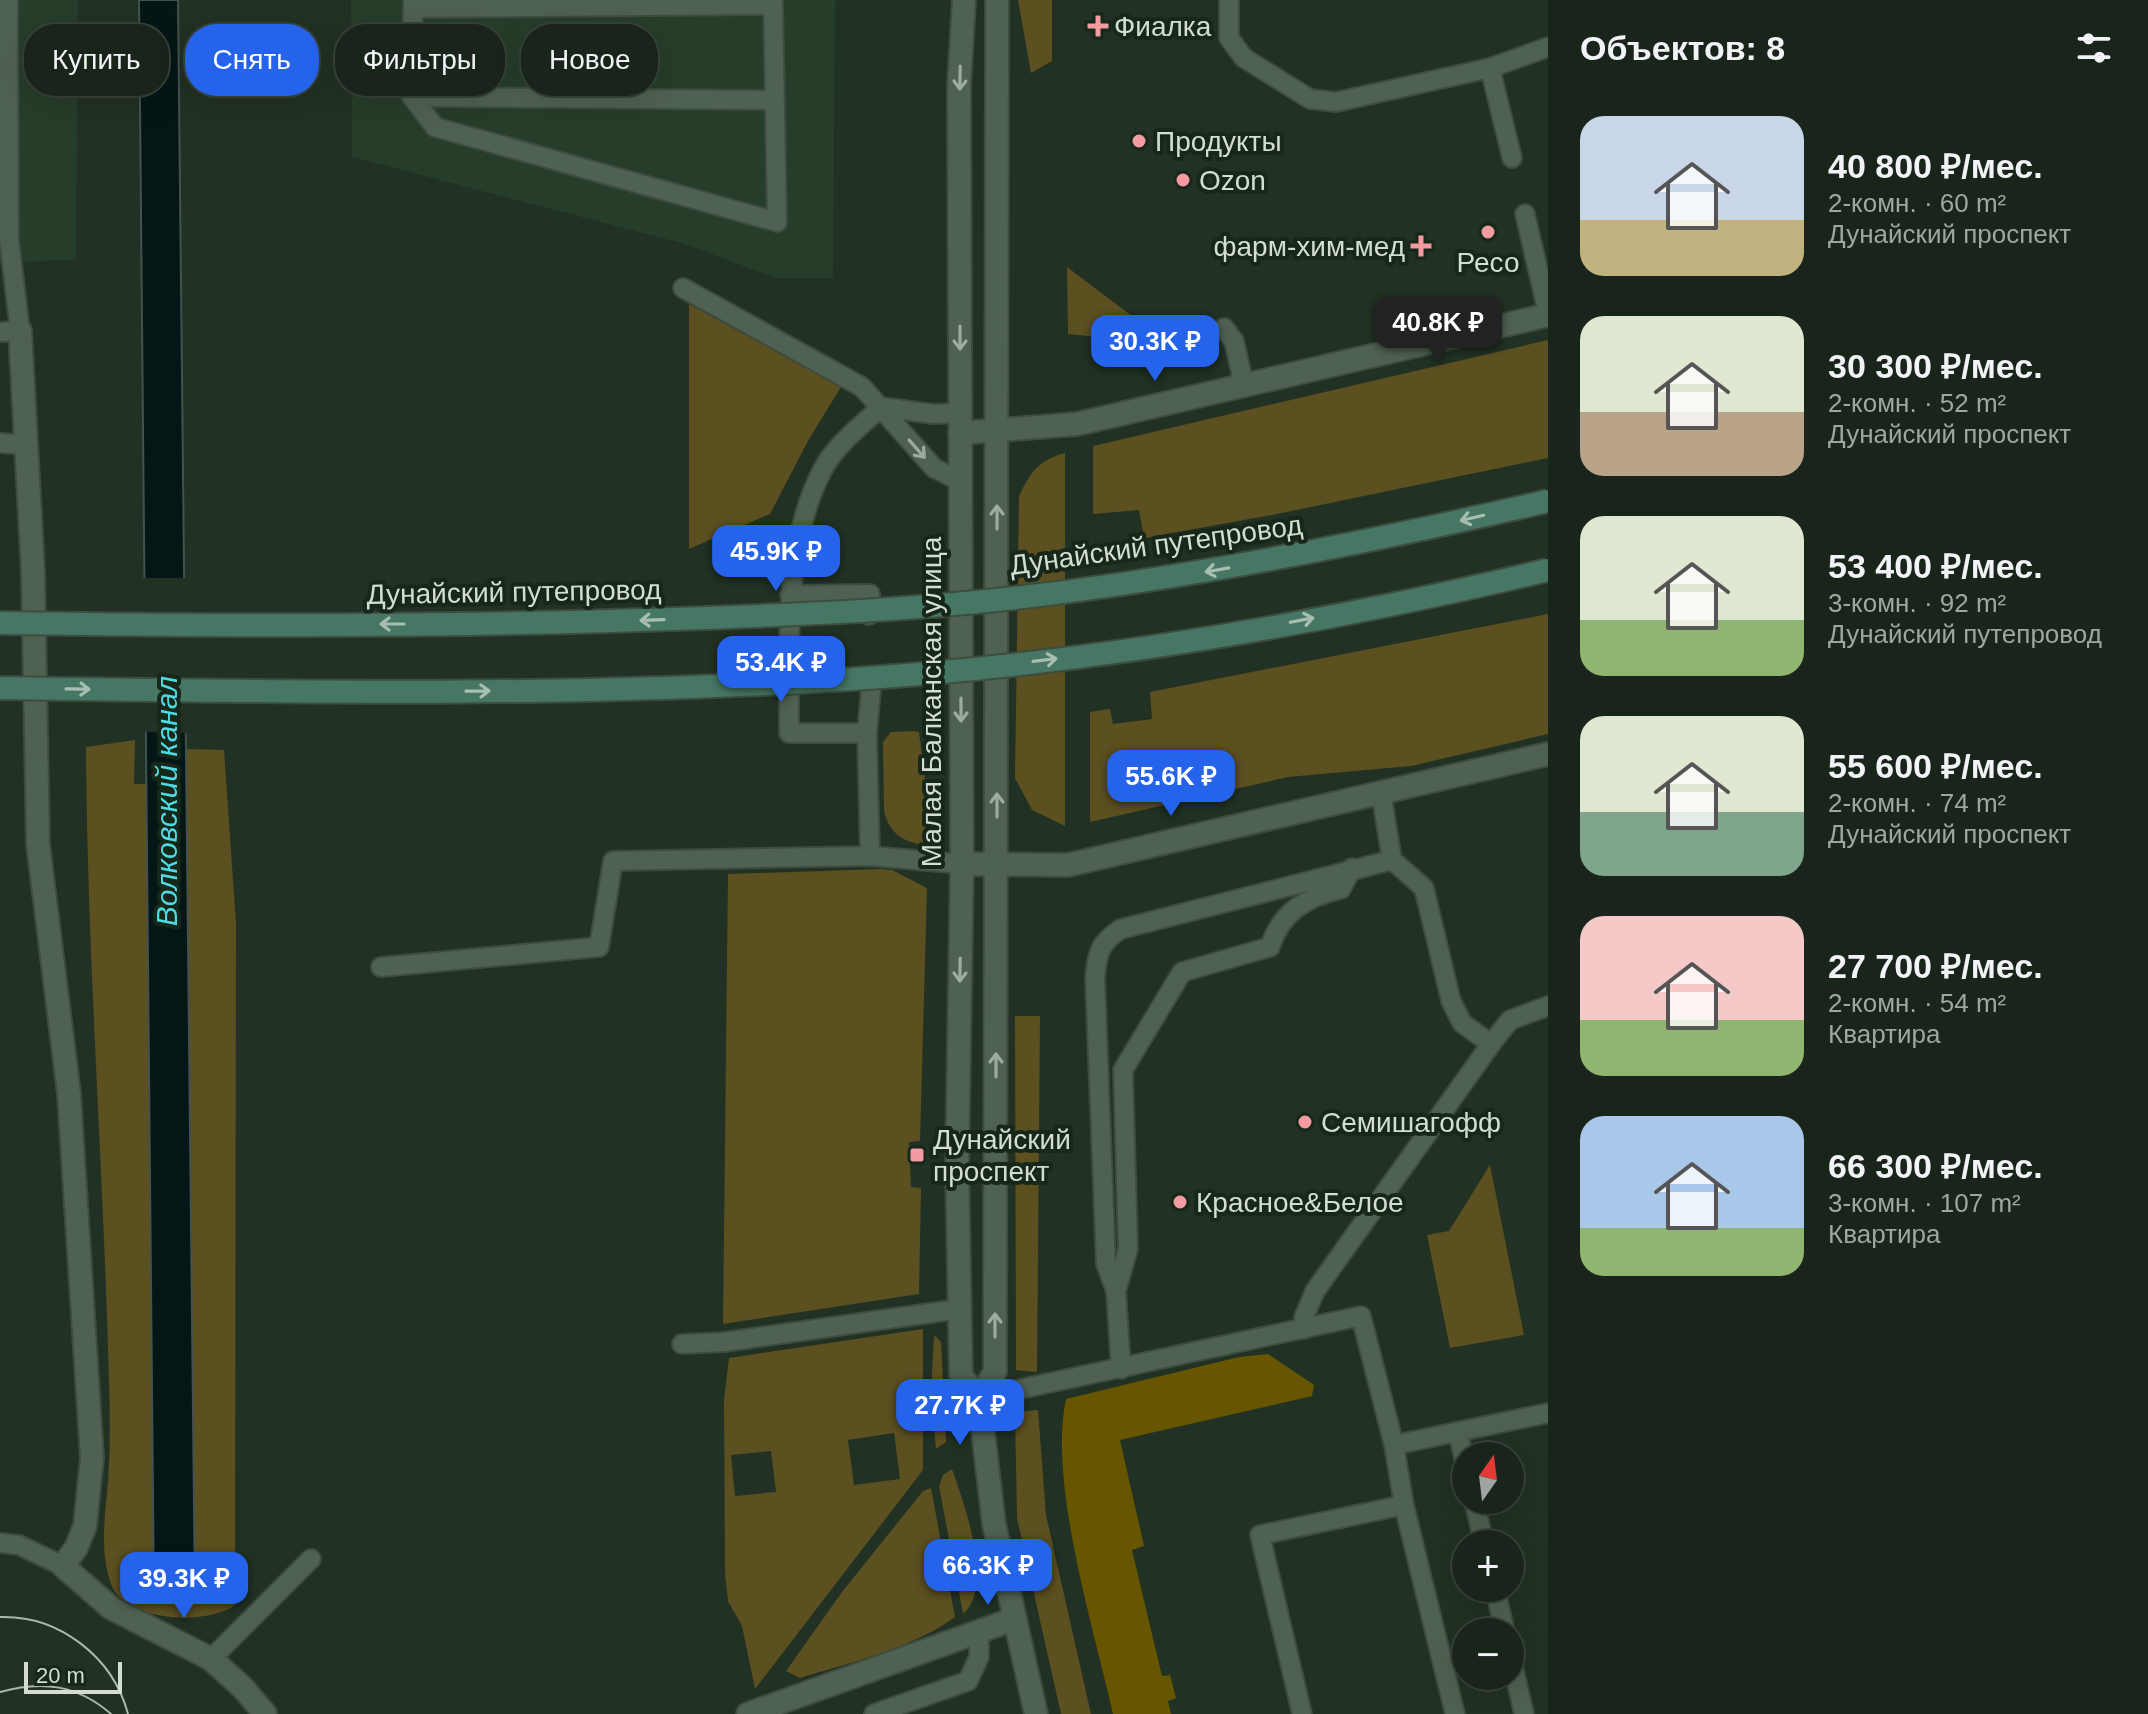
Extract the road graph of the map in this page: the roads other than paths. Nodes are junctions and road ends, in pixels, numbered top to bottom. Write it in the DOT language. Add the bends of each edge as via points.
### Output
graph roads {
  1 [pos="8,0"];
  2 [pos="964,0"];
  3 [pos="997,0"];
  4 [pos="1229,0"];
  5 [pos="773,2"];
  6 [pos="414,4"];
  7 [pos="1548,47"];
  8 [pos="1490,68"];
  9 [pos="412,97"];
  10 [pos="773,100"];
  11 [pos="1512,158"];
  12 [pos="5,166"];
  13 [pos="1525,214"];
  14 [pos="7,265"];
  15 [pos="683,288"];
  16 [pos="1548,314"];
  17 [pos="1224,328"];
  18 [pos="10,331"];
  19 [pos="1244,385"];
  20 [pos="881,407"];
  21 [pos="960,423"];
  22 [pos="997,432"];
  23 [pos="0,443"];
  24 [pos="27,445"];
  25 [pos="960,481"];
  26 [pos="1548,501"];
  27 [pos="1548,570"];
  28 [pos="790,595"];
  29 [pos="869,615"];
  30 [pos="0,623"];
  31 [pos="0,688"];
  32 [pos="871,689"];
  33 [pos="867,733"];
  34 [pos="1548,754"];
  35 [pos="1381,792"];
  36 [pos="870,856"];
  37 [pos="1392,860"];
  38 [pos="962,864"];
  39 [pos="997,866"];
  40 [pos="1352,868"];
  41 [pos="381,967"];
  42 [pos="1548,1006"];
  43 [pos="1491,1044"];
  44 [pos="1116,1291"];
  45 [pos="959,1309"];
  46 [pos="1304,1329"];
  47 [pos="682,1344"];
  48 [pos="1121,1369"];
  49 [pos="979,1398"];
  50 [pos="1548,1413"];
  51 [pos="1458,1433"];
  52 [pos="1460,1442"];
  53 [pos="1394,1445"];
  54 [pos="1404,1505"];
  55 [pos="0,1543"];
  56 [pos="311,1559"];
  57 [pos="63,1566"];
  58 [pos="1014,1619"];
  59 [pos="979,1630"];
  60 [pos="211,1659"];
  61 [pos="1518,1690"];
  62 [pos="265,1714"];
  63 [pos="748,1714"];
  64 [pos="874,1714"];
  65 [pos="1036,1714"];
  66 [pos="1302,1714"];
  67 [pos="1455,1714"];
  68 [pos="1524,1714"];
  1 -- 12 [label="lane"];
  2 -- 21 [label="street, Малая Балканская улица, one-way" via="959,86"];
  3 -- 22 [label="street"];
  4 -- 8 [label="lane" via="1229,38 1244,58 1310,99 1336,102"];
  5 -- 6 [label="lane"];
  5 -- 10 [label="lane"];
  6 -- 9 [label="lane"];
  7 -- 8 [label="lane"];
  8 -- 11 [label="lane"];
  9 -- 10 [label="lane"];
  9 -- 10 [label="lane" via="435,127 777,222"];
  12 -- 14 [label="lane"];
  13 -- 16 [label="lane"];
  14 -- 18 [label="lane"];
  15 -- 20 [label="lane" via="862,387"];
  16 -- 19 [label="street"];
  17 -- 19 [label="lane" via="1234,341"];
  18 -- 24 [label="street"];
  19 -- 22 [label="street" via="1077,424"];
  20 -- 21 [label="lane"];
  20 -- 25 [label="lane, one-way" via="934,468"];
  20 -- 28 [label="lane" via="823,469 809,505"];
  21 -- 22 [label="street"];
  21 -- 25 [label="street, Малая Балканская улица"];
  39 -- 22 [label="street, one-way"];
  23 -- 24 [label="lane"];
  24 -- 57 [label="street" via="38,844 69,1094 92,1458 85,1526"];
  25 -- 38 [label="street, Малая Балканская улица, one-way"];
  26 -- 30 [label="main road, Дунайский путепровод, one-way, bridge" via="1183,575 1036,595 803,615 583,623"];
  31 -- 27 [label="main road, one-way, bridge" via="326,694 853,679 1133,649"];
  28 -- 29 [label="lane" via="870,594"];
  28 -- 33 [label="lane" via="789,733"];
  32 -- 33 [label="lane"];
  33 -- 36 [label="lane"];
  34 -- 35 [label="street"];
  35 -- 37 [label="lane"];
  35 -- 39 [label="street" via="1068,865"];
  36 -- 38 [label="lane"];
  36 -- 41 [label="lane" via="613,861 599,947"];
  37 -- 40 [label="lane"];
  37 -- 43 [label="lane" via="1424,888 1451,1001 1462,1023"];
  38 -- 39 [label="street"];
  38 -- 45 [label="street, Малая Балканская улица, one-way"];
  49 -- 39 [label="street, one-way" via="995,1372"];
  40 -- 44 [label="lane" via="1341,889 1289,911 1270,947 1182,972 1123,1070 1128,1249"];
  40 -- 44 [label="lane" via="1121,929 1105,939 1095,978 1106,1264"];
  42 -- 43 [label="lane" via="1510,1020"];
  43 -- 46 [label="lane" via="1315,1291"];
  44 -- 48 [label="lane"];
  45 -- 47 [label="lane"];
  45 -- 49 [label="street, Малая Балканская улица" via="961,1376"];
  46 -- 48 [label="lane"];
  46 -- 53 [label="lane" via="1361,1316"];
  48 -- 49 [label="lane"];
  49 -- 58 [label="street, Малая Балканская улица" via="992,1513"];
  50 -- 51 [label="lane"];
  51 -- 52 [label="lane"];
  51 -- 53 [label="lane"];
  53 -- 54 [label="lane"];
  54 -- 66 [label="lane" via="1260,1535"];
  54 -- 67 [label="lane"];
  55 -- 57 [label="lane" via="19,1545"];
  56 -- 60 [label="lane"];
  57 -- 60 [label="street" via="111,1608"];
  58 -- 59 [label="street"];
  58 -- 65 [label="street, Малая Балканская улица"];
  59 -- 63 [label="street"];
  59 -- 64 [label="lane" via="979,1657 968,1681"];
  60 -- 62 [label="street"];
  61 -- 68 [label="lane"];
}
